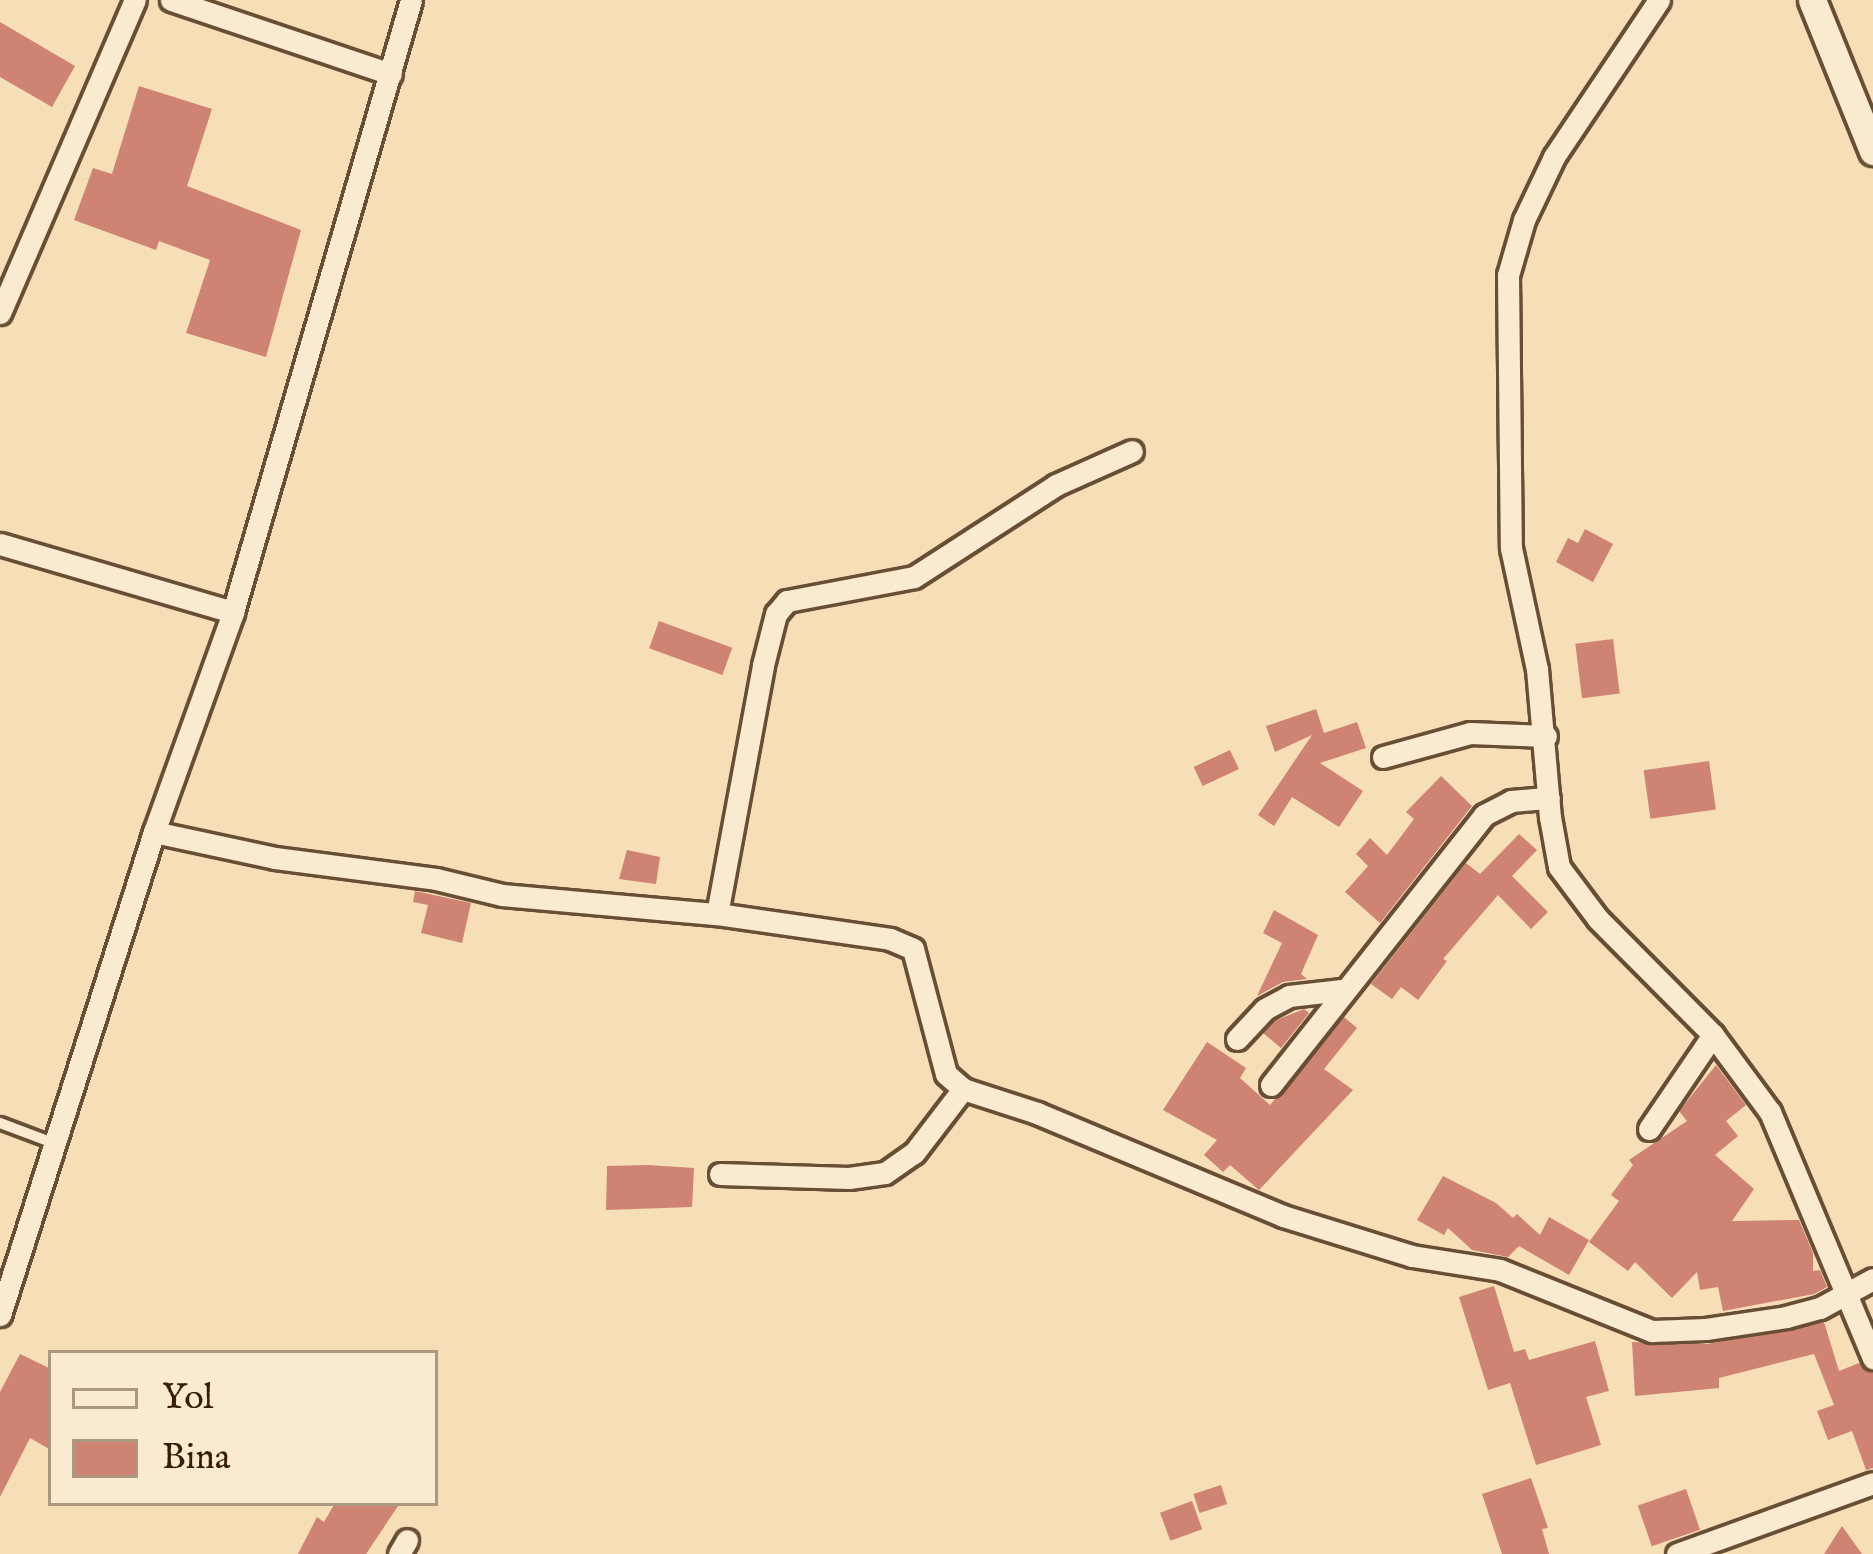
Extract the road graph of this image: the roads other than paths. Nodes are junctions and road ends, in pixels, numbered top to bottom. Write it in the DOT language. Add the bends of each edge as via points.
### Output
graph roads {
  1 [pos="135,0"];
  2 [pos="171,0"];
  3 [pos="411,0"];
  4 [pos="1659,0"];
  5 [pos="1812,0"];
  6 [pos="391,74"];
  7 [pos="1873,151"];
  8 [pos="0,313"];
  9 [pos="1132,451"];
  10 [pos="0,544"];
  11 [pos="233,612"];
  12 [pos="1546,736"];
  13 [pos="1383,757"];
  14 [pos="1549,798"];
  15 [pos="154,832"];
  16 [pos="717,914"];
  17 [pos="1342,990"];
  18 [pos="1712,1035"];
  19 [pos="1237,1039"];
  20 [pos="1271,1085"];
  21 [pos="962,1090"];
  22 [pos="0,1123"];
  23 [pos="1649,1129"];
  24 [pos="56,1144"];
  25 [pos="720,1174"];
  26 [pos="1873,1280"];
  27 [pos="1846,1291"];
  28 [pos="0,1315"];
  29 [pos="1873,1358"];
  30 [pos="1873,1484"];
  31 [pos="1677,1554"];
  1 -- 8 [label="street"];
  2 -- 6 [label="street"];
  3 -- 6 [label="street"];
  4 -- 12 [label="street" via="1555,158 1508,274 1511,548"];
  5 -- 7 [label="street"];
  6 -- 11 [label="street"];
  9 -- 16 [label="street" via="1055,485 914,577 787,601 763,665"];
  10 -- 11 [label="street"];
  11 -- 15 [label="street"];
  12 -- 13 [label="street" via="1470,733"];
  12 -- 14 [label="street"];
  14 -- 17 [label="street" via="1511,801 1484,815"];
  14 -- 18 [label="street" via="1559,867 1598,919"];
  15 -- 16 [label="street" via="502,896"];
  15 -- 24 [label="street"];
  16 -- 21 [label="street" via="913,949 946,1074"];
  17 -- 19 [label="street" via="1289,996"];
  17 -- 20 [label="street"];
  18 -- 23 [label="street"];
  18 -- 27 [label="street" via="1770,1112"];
  21 -- 25 [label="street" via="914,1153 885,1173"];
  21 -- 27 [label="street" via="1283,1216 1412,1256 1500,1270 1652,1331 1786,1317"];
  22 -- 24 [label="lane"];
  24 -- 28 [label="street"];
  26 -- 27 [label="street"];
  27 -- 29 [label="street"];
  30 -- 31 [label="street"];
}
